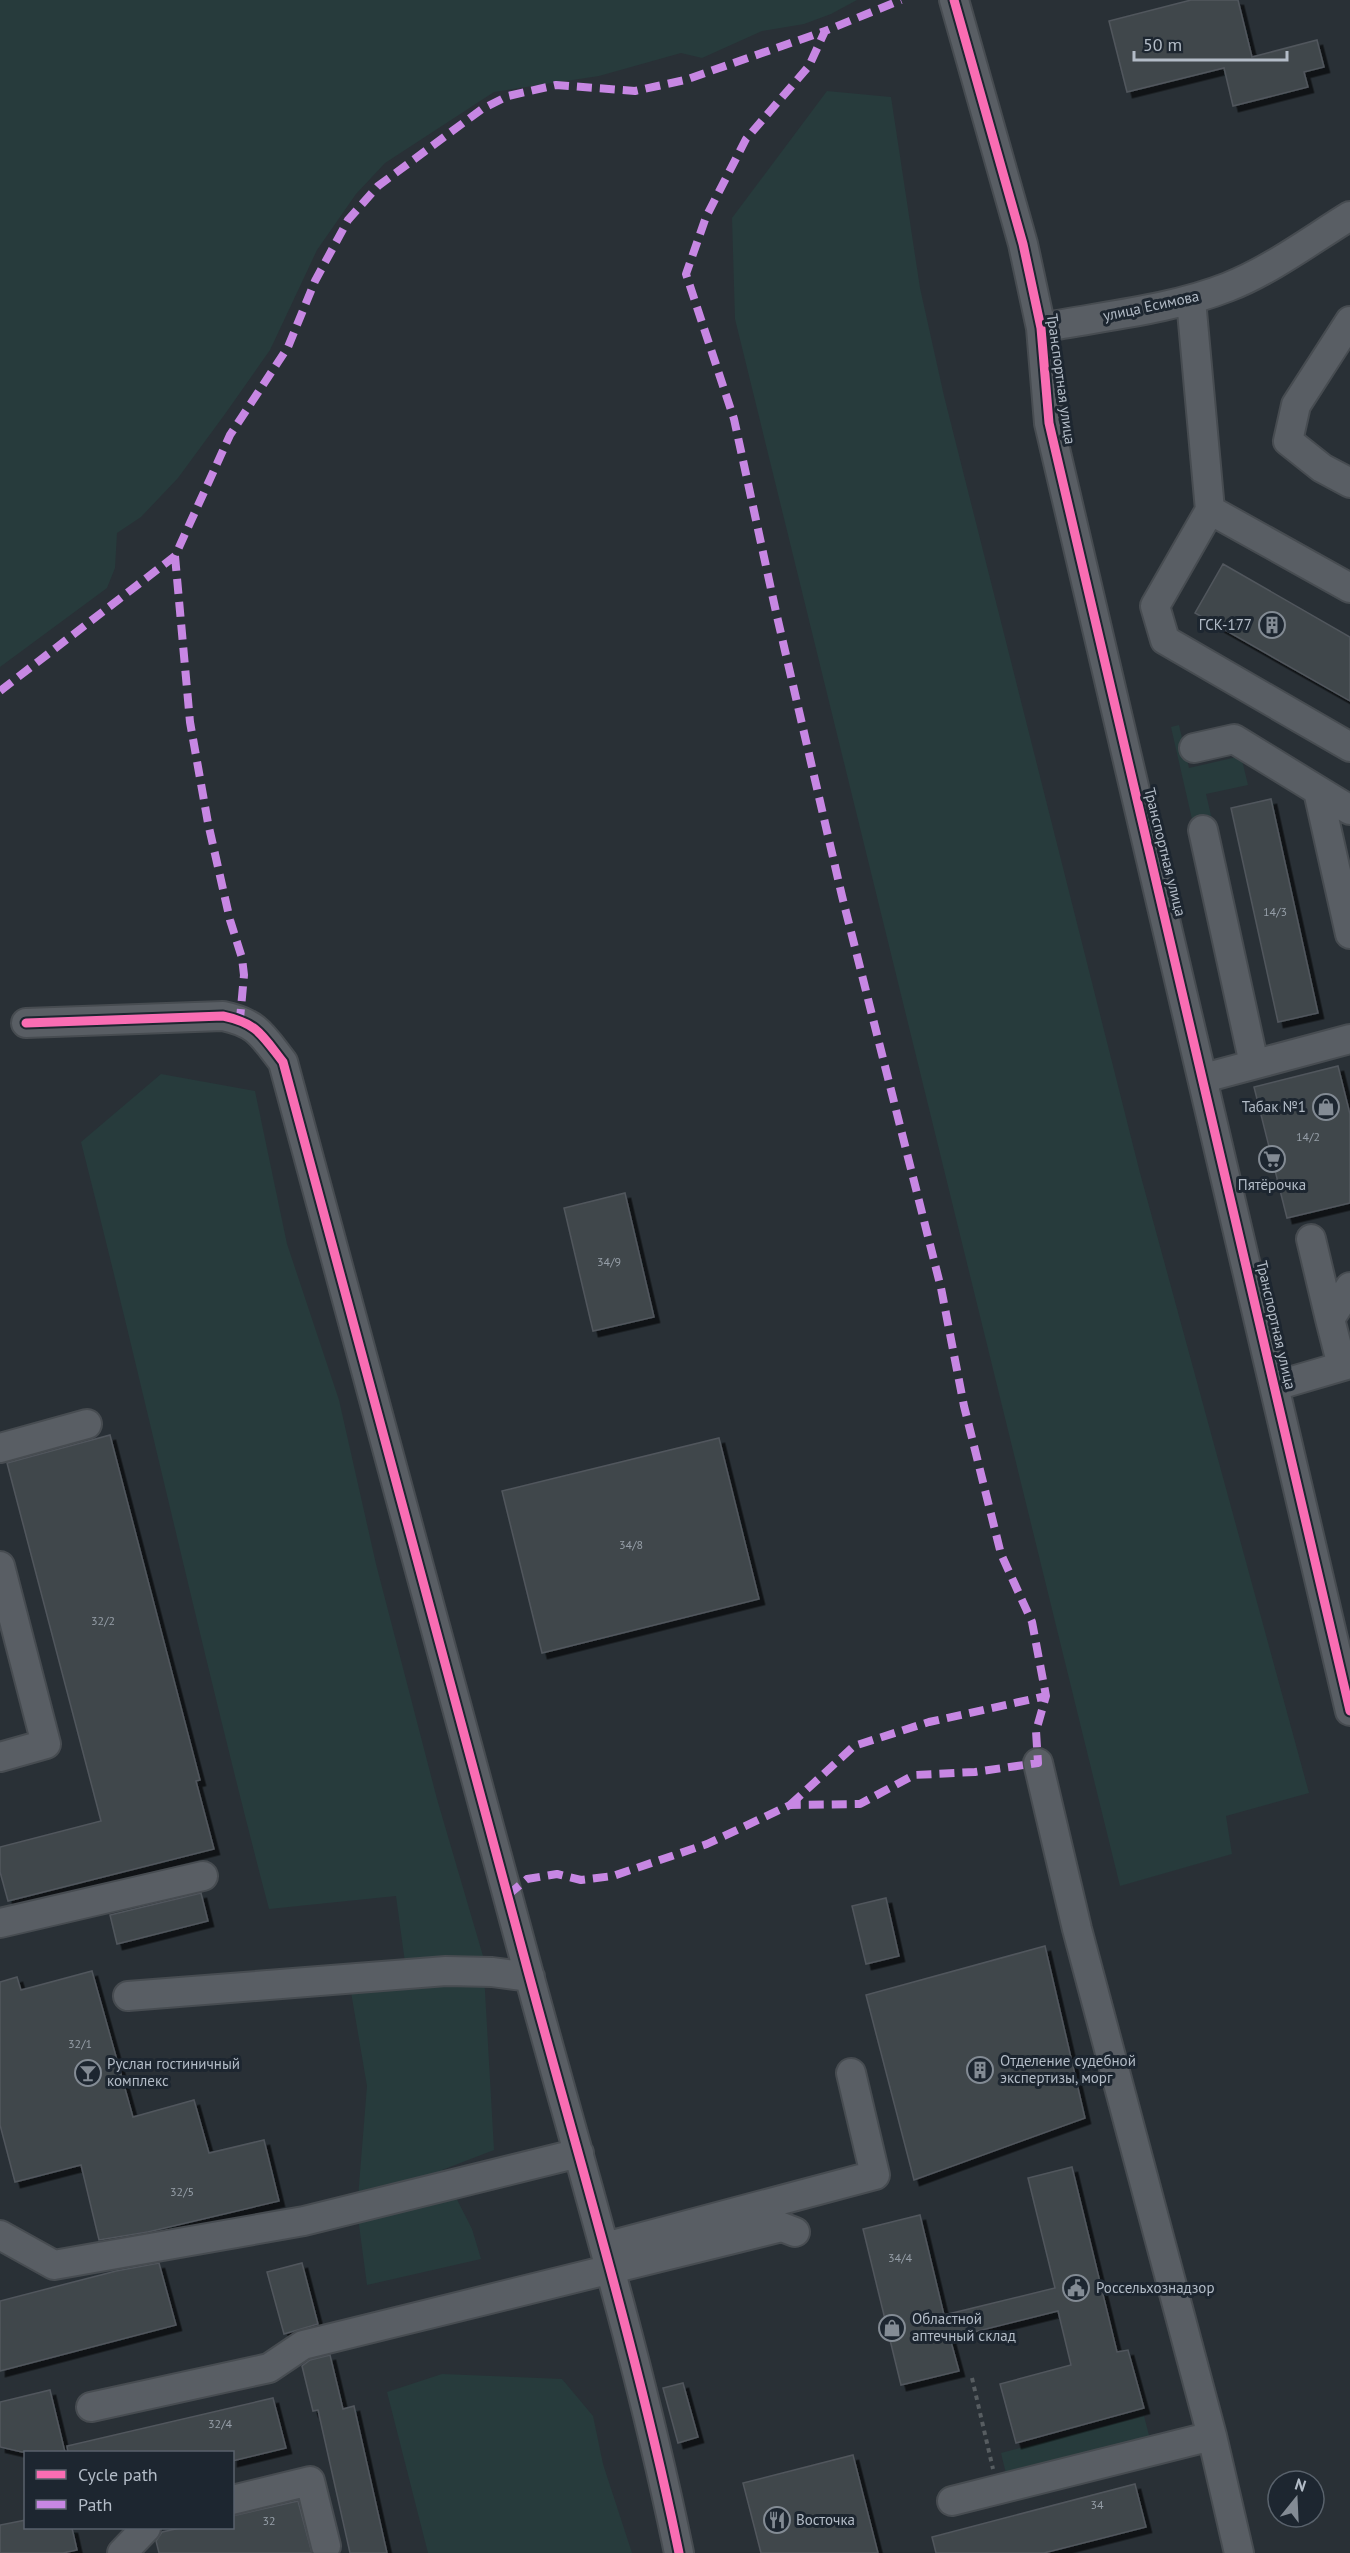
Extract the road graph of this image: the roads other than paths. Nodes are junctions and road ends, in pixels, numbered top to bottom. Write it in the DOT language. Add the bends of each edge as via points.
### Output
graph roads {
  1 [pos="954,0"];
  2 [pos="1350,216"];
  3 [pos="1191,300"];
  4 [pos="1350,321"];
  5 [pos="1041,328"];
  6 [pos="1350,483"];
  7 [pos="1210,510"];
  8 [pos="1350,588"];
  9 [pos="1350,747"];
  10 [pos="1194,748"];
  11 [pos="1318,791"];
  12 [pos="1350,810"];
  13 [pos="1203,830"];
  14 [pos="1350,934"];
  15 [pos="26,1023"];
  16 [pos="1350,1039"];
  17 [pos="1254,1065"];
  18 [pos="1204,1078"];
  19 [pos="1311,1239"];
  20 [pos="1350,1287"];
  21 [pos="1330,1319"];
  22 [pos="1346,1365"];
  23 [pos="1275,1386"];
  24 [pos="87,1424"];
  25 [pos="0,1448"];
  26 [pos="0,1566"];
  27 [pos="1348,1697"];
  28 [pos="0,1756"];
  29 [pos="1038,1763"];
  30 [pos="203,1876"];
  31 [pos="0,1923"];
  32 [pos="530,1977"];
  33 [pos="128,1996"];
  34 [pos="851,2073"];
  35 [pos="579,2153"];
  36 [pos="795,2232"];
  37 [pos="0,2235"];
  38 [pos="608,2258"];
  39 [pos="91,2407"];
  40 [pos="1212,2436"];
  41 [pos="234,2500"];
  42 [pos="952,2501"];
  43 [pos="145,2529"];
  44 [pos="326,2546"];
  45 [pos="122,2553"];
  46 [pos="679,2553"];
  47 [pos="1239,2553"];
  1 -- 5 [label="street, Транспортная улица" via="1023,244"];
  2 -- 3 [label="street, улица Есимова" via="1267,267"];
  3 -- 5 [label="street, улица Есимова"];
  3 -- 7 [label="street"];
  4 -- 6 [label="street" via="1296,405 1288,441 1322,468"];
  5 -- 18 [label="street, Транспортная улица" via="1049,423"];
  7 -- 8 [label="street"];
  7 -- 9 [label="street" via="1155,606 1165,640"];
  10 -- 11 [label="street" via="1234,739"];
  11 -- 12 [label="street"];
  11 -- 14 [label="street"];
  13 -- 17 [label="street"];
  15 -- 32 [label="street" via="222,1016 255,1027 283,1062"];
  16 -- 17 [label="street"];
  17 -- 18 [label="street"];
  18 -- 23 [label="street, Транспортная улица"];
  19 -- 21 [label="street"];
  20 -- 21 [label="street"];
  21 -- 22 [label="street"];
  22 -- 23 [label="street"];
  23 -- 27 [label="street, Транспортная улица"];
  24 -- 25 [label="street"];
  26 -- 28 [label="street" via="46,1744"];
  29 -- 40 [label="street" via="1077,1929"];
  30 -- 31 [label="street"];
  32 -- 33 [label="street" via="446,1971"];
  32 -- 35 [label="street"];
  34 -- 38 [label="street" via="875,2175"];
  35 -- 37 [label="street" via="304,2221 54,2265"];
  35 -- 38 [label="street"];
  36 -- 38 [label="street" via="782,2227"];
  38 -- 39 [label="street" via="303,2345 269,2368"];
  38 -- 46 [label="street"];
  40 -- 42 [label="street"];
  40 -- 47 [label="street"];
  41 -- 44 [label="street" via="310,2481"];
  43 -- 45 [label="street"];
}
